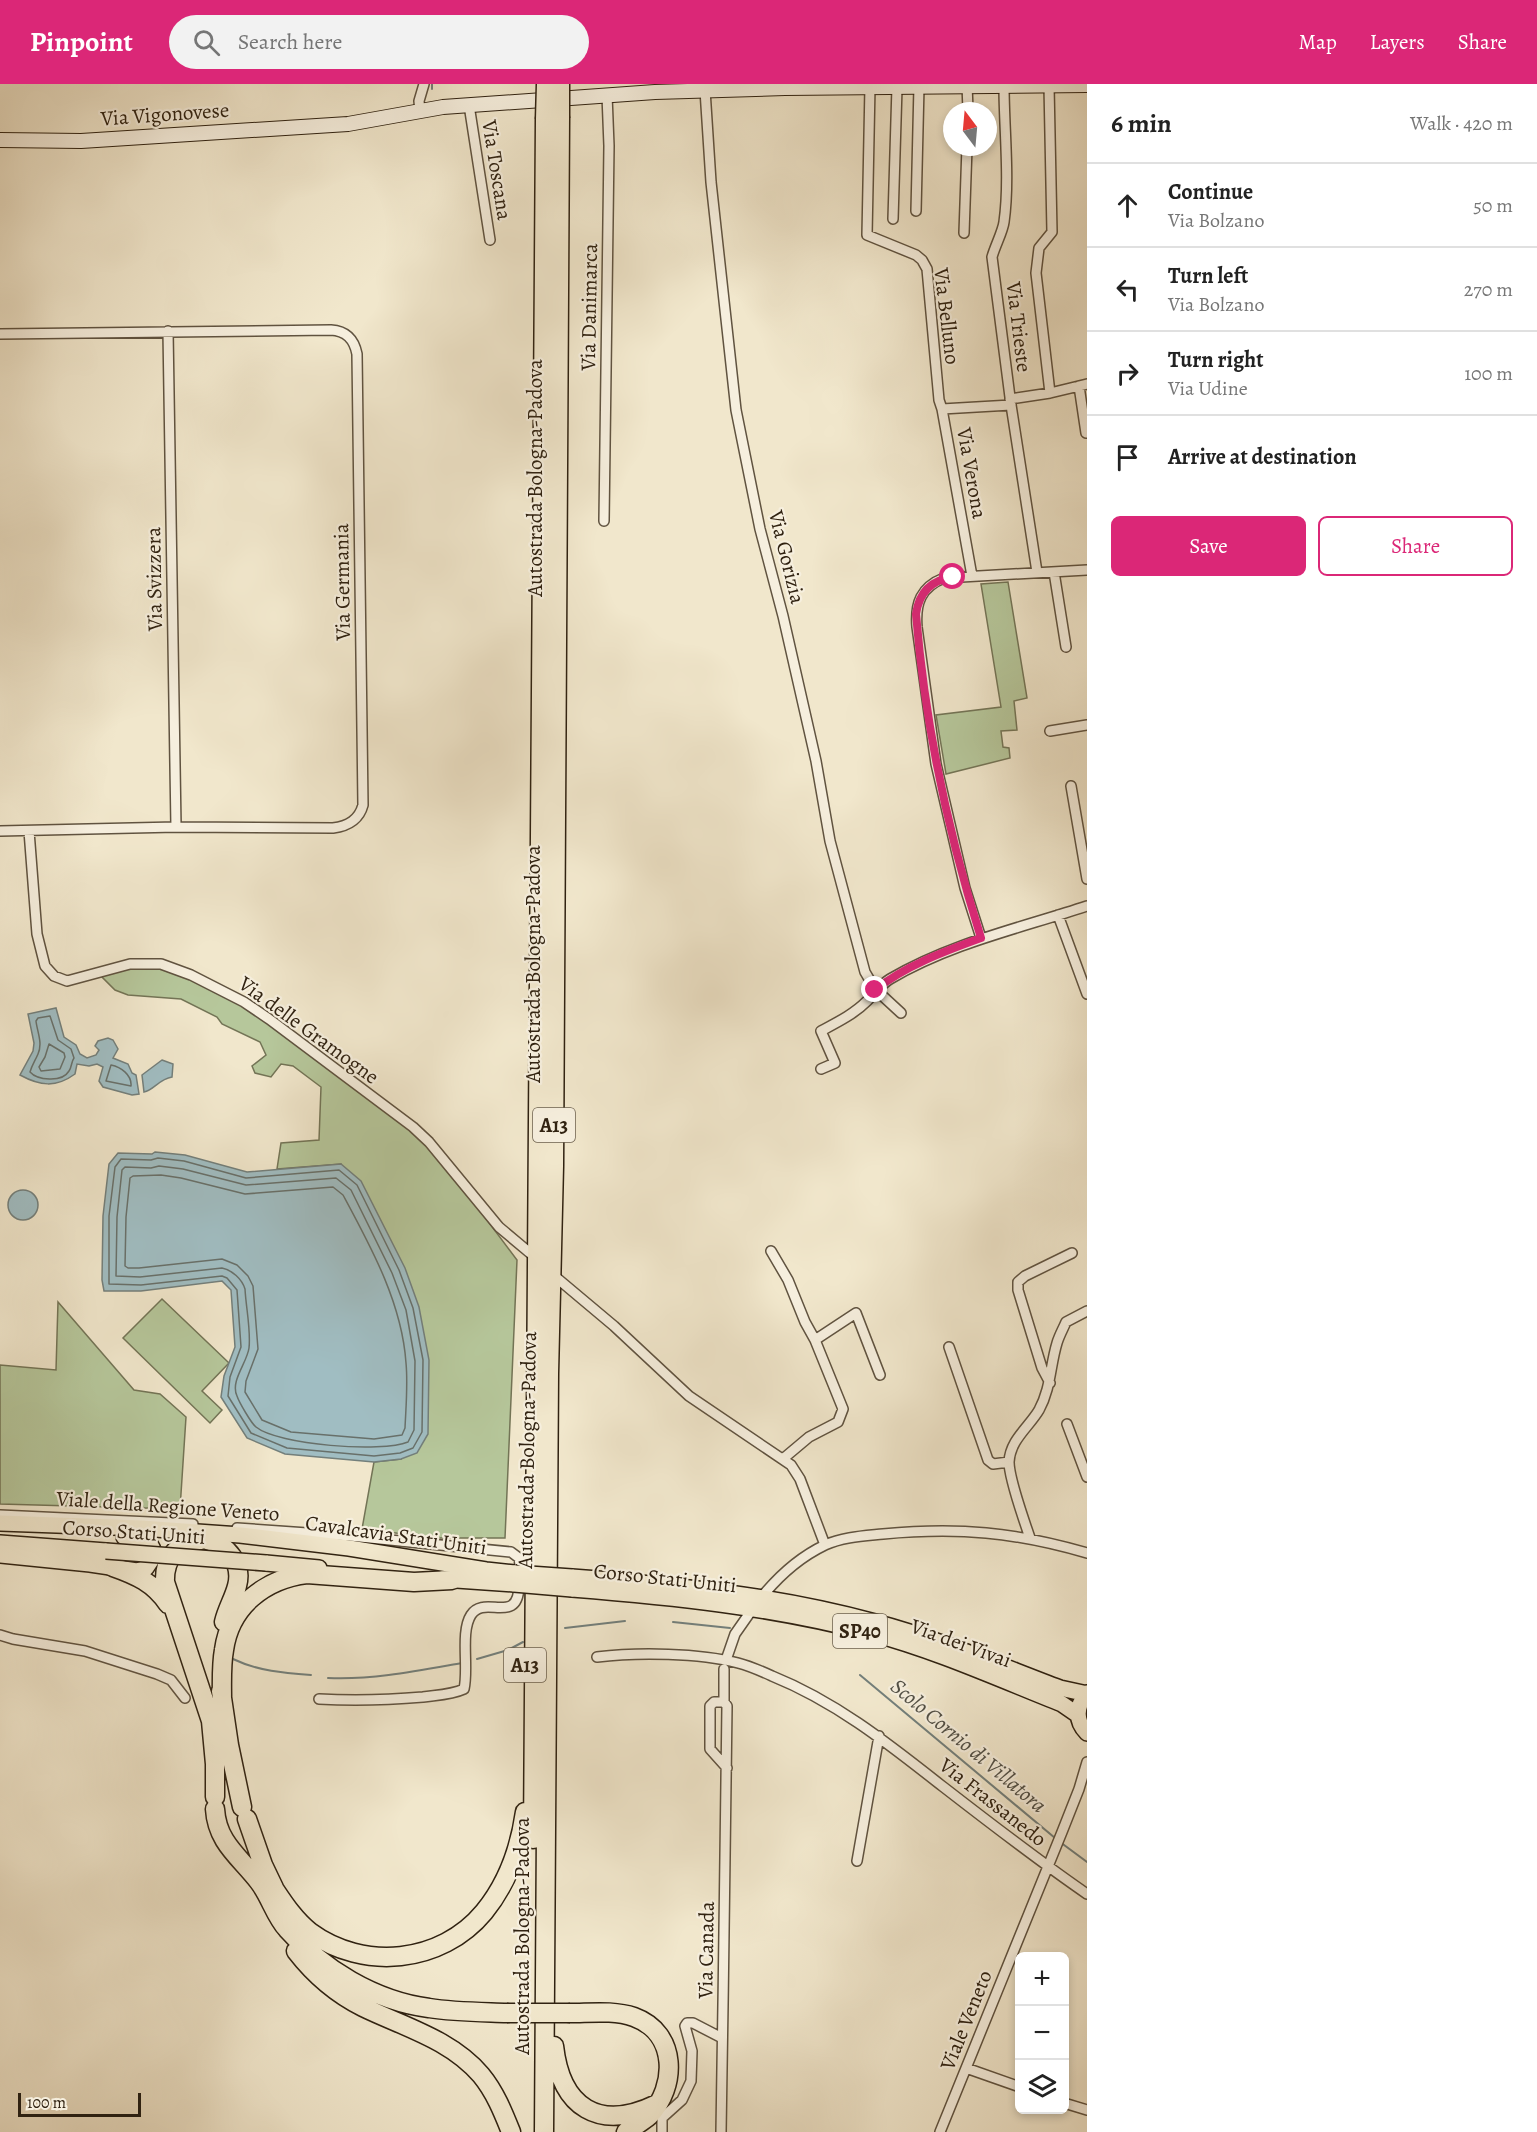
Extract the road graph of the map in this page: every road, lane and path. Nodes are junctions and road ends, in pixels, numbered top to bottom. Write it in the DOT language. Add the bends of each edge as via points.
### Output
graph roads {
  1 [pos="424,84"];
  2 [pos="546,84"];
  3 [pos="560,84"];
  4 [pos="967,85"];
  5 [pos="1087,85"];
  6 [pos="918,86"];
  7 [pos="1004,86"];
  8 [pos="1049,86"];
  9 [pos="870,87"];
  10 [pos="897,87"];
  11 [pos="705,90"];
  12 [pos="607,95"];
  13 [pos="968,102"];
  14 [pos="469,105"];
  15 [pos="420,111"];
  16 [pos="553,119"];
  17 [pos="0,140"];
  18 [pos="967,156"];
  19 [pos="916,211"];
  20 [pos="893,219"];
  21 [pos="964,233"];
  22 [pos="490,240"];
  23 [pos="168,331"];
  24 [pos="0,334"];
  25 [pos="1083,385"];
  26 [pos="1050,393"];
  27 [pos="1011,402"];
  28 [pos="942,409"];
  29 [pos="1086,433"];
  30 [pos="604,521"];
  31 [pos="1087,570"];
  32 [pos="1038,572"];
  33 [pos="1054,572"];
  34 [pos="972,576"];
  35 [pos="1066,647"];
  36 [pos="1087,725"];
  37 [pos="1050,731"];
  38 [pos="1071,786"];
  39 [pos="176,827"];
  40 [pos="0,831"];
  41 [pos="29,831"];
  42 [pos="1087,879"];
  43 [pos="1087,906"];
  44 [pos="1058,915"];
  45 [pos="981,938"];
  46 [pos="875,990"];
  47 [pos="1087,994"];
  48 [pos="901,1013"];
  49 [pos="821,1069"];
  50 [pos="771,1251"];
  51 [pos="530,1253"];
  52 [pos="1072,1253"];
  53 [pos="558,1279"];
  54 [pos="1087,1311"];
  55 [pos="815,1340"];
  56 [pos="949,1347"];
  57 [pos="880,1375"];
  58 [pos="1050,1383"];
  59 [pos="1066,1424"];
  60 [pos="784,1458"];
  61 [pos="1009,1462"];
  62 [pos="1087,1477"];
  63 [pos="534,1489"];
  64 [pos="0,1515"];
  65 [pos="0,1523"];
  66 [pos="0,1528"];
  67 [pos="77,1533"];
  68 [pos="240,1535"];
  69 [pos="1030,1538"];
  70 [pos="204,1540"];
  71 [pos="0,1543"];
  72 [pos="825,1545"];
  73 [pos="1087,1553"];
  74 [pos="4,1556"];
  75 [pos="110,1559"];
  76 [pos="266,1563"];
  77 [pos="486,1570"];
  78 [pos="514,1578"];
  79 [pos="452,1580"];
  80 [pos="572,1583"];
  81 [pos="757,1604"];
  82 [pos="181,1630"];
  83 [pos="0,1635"];
  84 [pos="13,1639"];
  85 [pos="0,1641"];
  86 [pos="597,1657"];
  87 [pos="725,1664"];
  88 [pos="1087,1693"];
  89 [pos="185,1698"];
  90 [pos="319,1699"];
  91 [pos="222,1701"];
  92 [pos="724,1702"];
  93 [pos="1078,1715"];
  94 [pos="1086,1734"];
  95 [pos="879,1736"];
  96 [pos="1087,1762"];
  97 [pos="727,1768"];
  98 [pos="1087,1778"];
  99 [pos="1079,1789"];
  100 [pos="857,1861"];
  101 [pos="1048,1867"];
  102 [pos="268,1887"];
  103 [pos="1087,1894"];
  104 [pos="544,1941"];
  105 [pos="722,2038"];
  106 [pos="966,2068"];
  107 [pos="1015,2085"];
  108 [pos="657,2104"];
  109 [pos="1069,2104"];
  110 [pos="1087,2110"];
  111 [pos="511,2132"];
  112 [pos="531,2132"];
  113 [pos="544,2132"];
  114 [pos="626,2132"];
  115 [pos="662,2132"];
  116 [pos="722,2132"];
  117 [pos="940,2132"];
  1 -- 15 [label="street"];
  2 -- 16 [label="highway, Autostrada Bologna-Padova / A13, bridge"];
  3 -- 16 [label="highway, Autostrada Bologna-Padova / A13, bridge"];
  4 -- 6 [label="main road, Via Vigonovese"];
  4 -- 7 [label="main road, Via Vigonovese"];
  4 -- 13 [label="street"];
  5 -- 8 [label="main road, Via Vigonovese"];
  6 -- 10 [label="main road, Via Vigonovese"];
  6 -- 19 [label="street"];
  7 -- 8 [label="main road, Via Vigonovese"];
  7 -- 27 [label="street, Via Trieste" via="1006,202 1004,225 992,257"];
  8 -- 26 [label="street" via="1052,232 1040,248 1036,273"];
  9 -- 10 [label="main road, Via Vigonovese"];
  9 -- 11 [label="main road, Via Vigonovese"];
  9 -- 28 [label="street, Via Belluno" via="867,230 916,255 927,269"];
  10 -- 20 [label="street"];
  11 -- 12 [label="main road, Via Vigonovese"];
  11 -- 46 [label="street, Via Gorizia" via="736,410 760,529 816,761 830,841 865,972"];
  12 -- 14 [label="main road, Via Vigonovese"];
  12 -- 30 [label="street, Via Danimarca"];
  14 -- 15 [label="main road, Via Vigonovese"];
  14 -- 22 [label="street, Via Toscana"];
  15 -- 17 [label="main road, Via Vigonovese" via="323,126 81,141"];
  16 -- 63 [label="highway, Autostrada Bologna-Padova / A13"];
  16 -- 104 [label="highway, Autostrada Bologna-Padova / A13" via="554,1166"];
  18 -- 21 [label="street"];
  23 -- 24 [label="street, Via Germania"];
  23 -- 39 [label="street, Via Svizzera"];
  23 -- 39 [label="street, Via Germania" via="339,331 350,337 357,354 362,809 354,821 333,828"];
  25 -- 26 [label="street, Via Verona"];
  25 -- 29 [label="street, Via Verona"];
  26 -- 27 [label="street, Via Verona"];
  27 -- 28 [label="street, Via Verona"];
  27 -- 32 [label="street, Via Trieste"];
  28 -- 34 [label="street, Via Verona"];
  31 -- 33 [label="street"];
  32 -- 33 [label="street"];
  32 -- 34 [label="street"];
  33 -- 35 [label="street"];
  34 -- 45 [label="street" via="934,582 923,592 916,614 936,764"];
  36 -- 37 [label="street"];
  38 -- 42 [label="street"];
  39 -- 41 [label="street, Via Germania"];
  40 -- 41 [label="street, Via Germania"];
  41 -- 51 [label="street, Via delle Gramogne" via="37,934 45,966 54,976 67,981 130,964 161,964 244,1002 413,1127 499,1227"];
  43 -- 44 [label="street"];
  44 -- 45 [label="street"];
  44 -- 47 [label="street"];
  45 -- 46 [label="street" via="908,969"];
  46 -- 48 [label="street, Via Gorizia"];
  46 -- 49 [label="street" via="845,1018 821,1030 835,1064"];
  50 -- 55 [label="street"];
  52 -- 58 [label="street" via="1018,1282 1042,1368"];
  53 -- 60 [label="street" via="689,1396"];
  54 -- 58 [label="street" via="1066,1322 1057,1343"];
  55 -- 57 [label="street" via="856,1313"];
  55 -- 60 [label="street" via="843,1404 843,1413 838,1422 808,1437"];
  56 -- 61 [label="street" via="988,1460 993,1464"];
  58 -- 61 [label="street" via="1038,1412 1016,1441"];
  59 -- 62 [label="street"];
  60 -- 72 [label="street" via="800,1479"];
  61 -- 69 [label="street"];
  63 -- 102 [label="highway, A13" via="525,1615 525,1812 514,1856 494,1899 470,1927 441,1945 398,1957 376,1958 347,1952 318,1937"];
  63 -- 112 [label="highway, Autostrada Bologna-Padova / A13"];
  64 -- 90 [label="street, Viale della Regione Veneto" via="350,1536 511,1552 519,1558 516,1604 477,1609 471,1614 464,1689 391,1700"];
  65 -- 68 [label="main road, Corso Stati Uniti"];
  66 -- 67 [label="main road"];
  67 -- 70 [label="main road"];
  67 -- 75 [label="main road" via="143,1538 152,1547 153,1561 137,1571"];
  68 -- 77 [label="main road, Cavalcavia Stati Uniti"];
  69 -- 72 [label="street" via="972,1530 932,1530 839,1540"];
  69 -- 73 [label="street"];
  70 -- 77 [label="main road" via="446,1569"];
  70 -- 82 [label="highway" via="188,1542 176,1550 165,1569 166,1589"];
  70 -- 91 [label="highway" via="230,1553 238,1576 220,1646"];
  71 -- 75 [label="main road, Corso Stati Uniti"];
  72 -- 81 [label="street" via="787,1570"];
  74 -- 75 [label="main road"];
  75 -- 76 [label="main road, Corso Stati Uniti, bridge"];
  75 -- 82 [label="highway" via="150,1584 167,1603"];
  76 -- 79 [label="main road, Cavalcavia Stati Uniti"];
  77 -- 78 [label="main road, Cavalcavia Stati Uniti"];
  78 -- 79 [label="main road, Cavalcavia Stati Uniti"];
  78 -- 80 [label="main road, Cavalcavia Stati Uniti, bridge"];
  79 -- 91 [label="highway" via="414,1582 307,1574 270,1584 248,1600 232,1622 224,1649"];
  80 -- 81 [label="main road, Corso Stati Uniti" via="702,1601"];
  81 -- 87 [label="street" via="735,1634"];
  81 -- 88 [label="main road, Via dei Vivai / SP40" via="843,1614 894,1627 1060,1689"];
  81 -- 93 [label="main road, Via dei Vivai / SP40" via="901,1642 1062,1704"];
  82 -- 102 [label="highway" via="211,1722 216,1819 226,1844"];
  83 -- 84 [label="street"];
  84 -- 85 [label="street"];
  84 -- 89 [label="street" via="85,1651 157,1674 171,1680"];
  86 -- 87 [label="street" via="656,1654"];
  87 -- 92 [label="street, Via Canada"];
  87 -- 95 [label="street, Via Frassanedo" via="747,1665 820,1698"];
  88 -- 93 [label="main road, SP40" via="1078,1707"];
  91 -- 102 [label="highway" via="245,1813"];
  92 -- 97 [label="street, Via Canada"];
  92 -- 97 [label="street" via="714,1702 710,1707 710,1749"];
  93 -- 94 [label="main road"];
  95 -- 100 [label="street"];
  95 -- 101 [label="street, Via Frassanedo"];
  96 -- 99 [label="street, Viale Veneto"];
  97 -- 105 [label="street, Via Canada"];
  98 -- 99 [label="street, Viale Veneto"];
  99 -- 101 [label="street, Viale Veneto"];
  101 -- 103 [label="street, Via Frassanedo"];
  101 -- 106 [label="street, Viale Veneto"];
  102 -- 108 [label="highway, bridge" via="295,1937 312,1954 354,1982 399,2001 463,2012 624,2015 642,2021 658,2033 669,2059 668,2084"];
  102 -- 111 [label="highway" via="285,1936 316,1973 362,2006 436,2040 470,2064 488,2085"];
  104 -- 108 [label="highway" via="556,2068 569,2096 584,2109 605,2118 628,2118"];
  104 -- 113 [label="highway, Autostrada Bologna-Padova / A13"];
  105 -- 115 [label="street" via="693,2023 685,2026 692,2051 691,2081 682,2100 662,2118"];
  105 -- 116 [label="street, Via Canada"];
  106 -- 107 [label="street"];
  106 -- 117 [label="street, Viale Veneto"];
  108 -- 114 [label="highway" via="649,2116"];
  109 -- 110 [label="street"];
}
